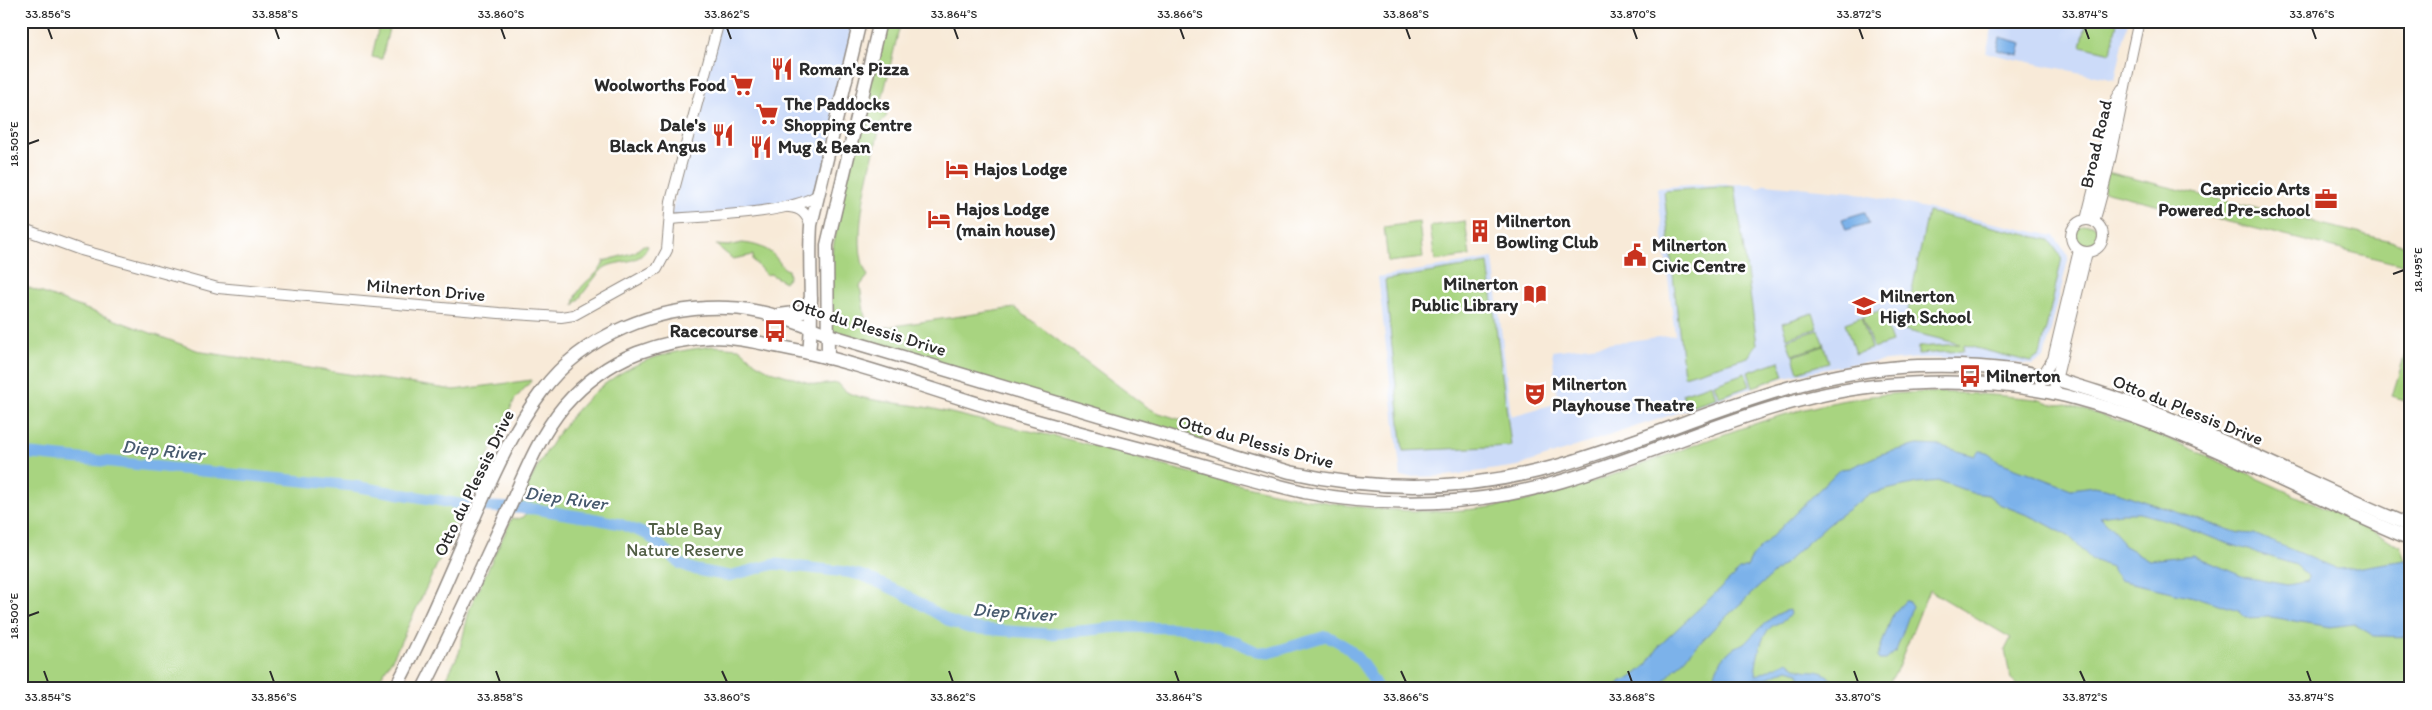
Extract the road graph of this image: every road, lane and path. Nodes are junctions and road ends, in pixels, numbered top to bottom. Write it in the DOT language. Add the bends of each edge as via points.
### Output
graph roads {
  1 [pos="719,21"];
  2 [pos="860,21"];
  3 [pos="880,21"];
  4 [pos="2139,21"];
  5 [pos="818,195"];
  6 [pos="784,207"];
  7 [pos="670,219"];
  8 [pos="2090,221"];
  9 [pos="811,225"];
  10 [pos="21,228"];
  11 [pos="2083,251"];
  12 [pos="811,299"];
  13 [pos="772,315"];
  14 [pos="812,328"];
  15 [pos="2065,328"];
  16 [pos="829,335"];
  17 [pos="809,353"];
  18 [pos="828,358"];
  19 [pos="2042,376"];
  20 [pos="2057,380"];
  21 [pos="2039,390"];
  22 [pos="2053,393"];
  23 [pos="2411,526"];
  24 [pos="2411,539"];
  25 [pos="395,689"];
  26 [pos="423,689"];
  1 -- 7 [label="street, Milnerton Drive" via="671,201"];
  2 -- 5 [label="main road"];
  3 -- 16 [label="main road" via="827,245"];
  4 -- 8 [label="street, Broad Road" via="2123,89 2119,123"];
  5 -- 6 [label="street" via="804,203"];
  5 -- 9 [label="main road"];
  6 -- 7 [label="street"];
  6 -- 9 [label="street" via="800,209"];
  7 -- 10 [label="street, Milnerton Drive" via="667,250 657,268 581,312 561,317 218,288 82,250"];
  8 -- 11 [label="street, Broad Road" via="2101,230 2102,240 2096,249"];
  8 -- 11 [label="street, Broad Road" via="2077,223 2071,232 2072,243"];
  9 -- 12 [label="main road"];
  11 -- 15 [label="street, Broad Road"];
  12 -- 13 [label="main road" via="801,312"];
  12 -- 14 [label="main road"];
  13 -- 14 [label="main road, Otto du Plessis Drive"];
  13 -- 25 [label="main road, Otto du Plessis Drive" via="708,308 652,317 619,330 576,356 543,389 524,416 496,468"];
  14 -- 16 [label="main road, Otto du Plessis Drive"];
  14 -- 17 [label="main road"];
  15 -- 19 [label="street, Broad Road" via="2053,359"];
  15 -- 20 [label="street, Broad Road"];
  16 -- 18 [label="main road"];
  16 -- 19 [label="main road, Otto du Plessis Drive" via="1267,466 1326,479 1394,486 1464,484 1542,470 1771,391 1830,376 1890,368 1946,366 2010,370"];
  17 -- 18 [label="main road, Otto du Plessis Drive"];
  17 -- 26 [label="main road, Otto du Plessis Drive" via="730,338 682,341 628,357 580,389 547,430"];
  18 -- 21 [label="main road, Otto du Plessis Drive" via="1014,414 1281,486 1340,498 1392,502 1472,499 1546,485 1776,407 1839,391 1937,383"];
  19 -- 20 [label="main road, Otto du Plessis Drive"];
  19 -- 21 [label="street, Broad Road"];
  20 -- 22 [label="street, Broad Road"];
  20 -- 23 [label="main road, Otto du Plessis Drive" via="2161,414"];
  21 -- 22 [label="main road, Otto du Plessis Drive"];
  22 -- 24 [label="main road, Otto du Plessis Drive" via="2108,408 2170,431"];
}
